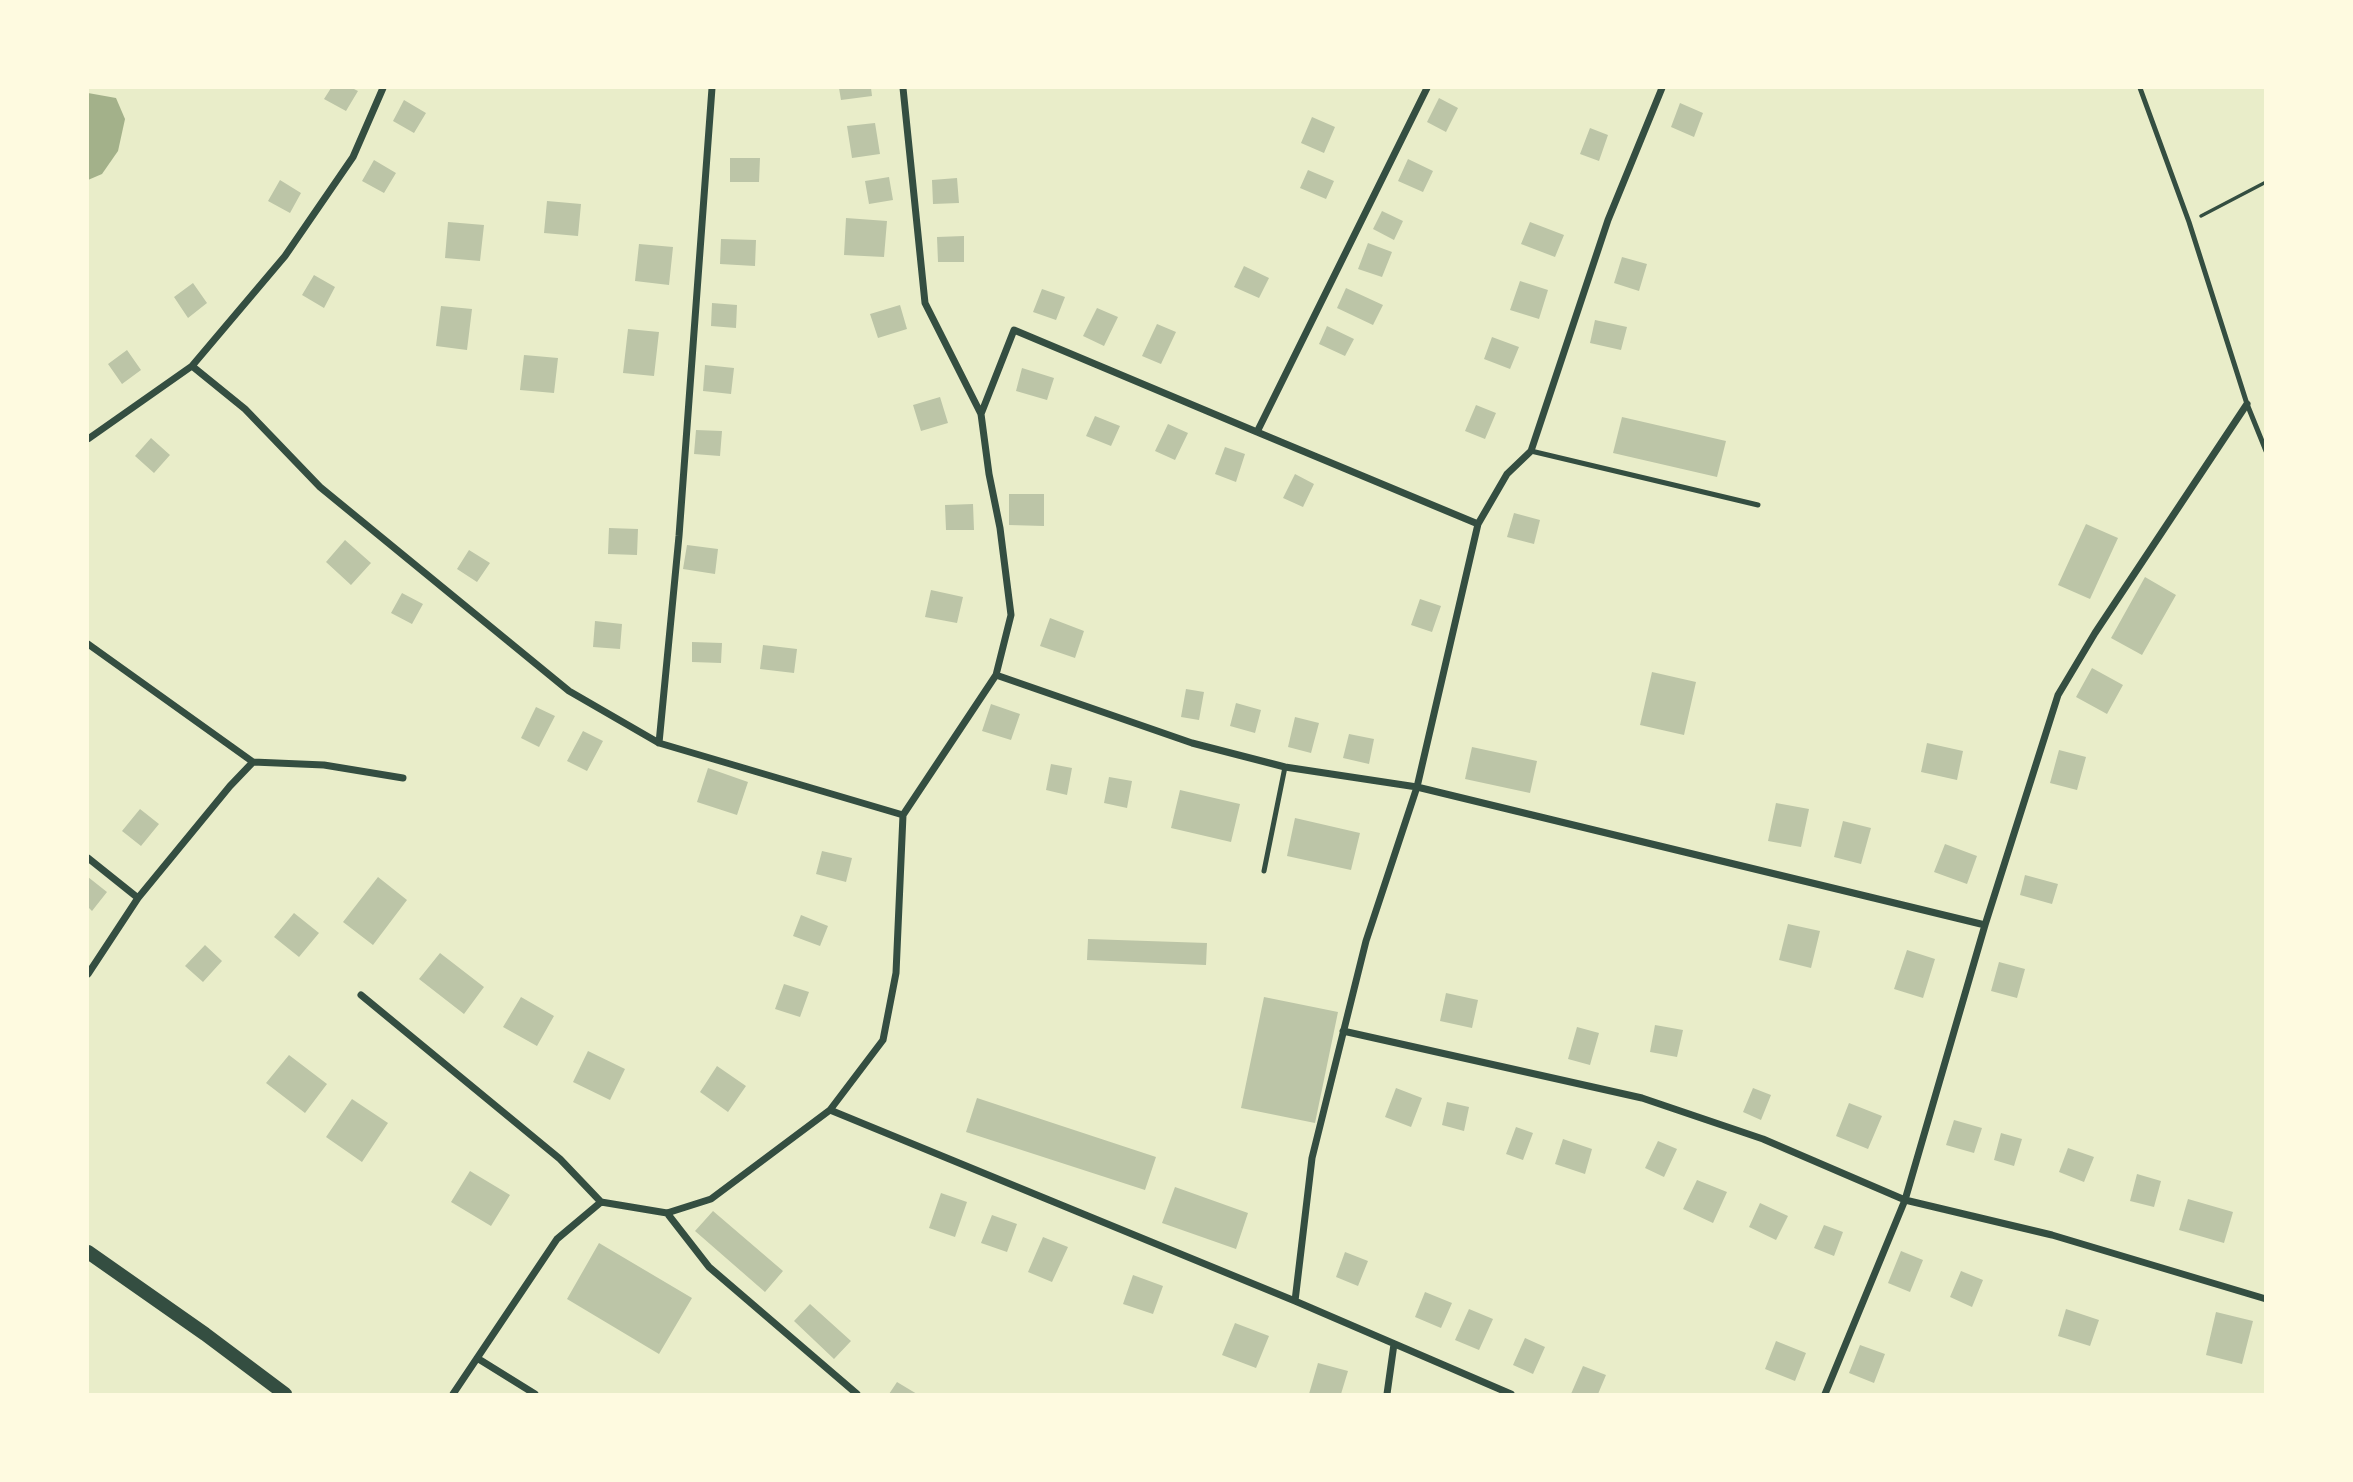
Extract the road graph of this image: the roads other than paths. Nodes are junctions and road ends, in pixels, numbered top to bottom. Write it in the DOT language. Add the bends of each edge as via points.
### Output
graph roads {
  1 [pos="383,88"];
  2 [pos="712,88"];
  3 [pos="903,88"];
  4 [pos="1427,88"];
  5 [pos="1661,88"];
  6 [pos="2140,88"];
  7 [pos="192,366"];
  8 [pos="2247,404"];
  9 [pos="981,414"];
  10 [pos="1257,432"];
  11 [pos="88,439"];
  12 [pos="1531,451"];
  13 [pos="2266,451"];
  14 [pos="1758,505"];
  15 [pos="1478,524"];
  16 [pos="88,644"];
  17 [pos="996,675"];
  18 [pos="659,743"];
  19 [pos="253,762"];
  20 [pos="1285,767"];
  21 [pos="403,778"];
  22 [pos="1417,788"];
  23 [pos="903,815"];
  24 [pos="88,858"];
  25 [pos="1264,871"];
  26 [pos="138,898"];
  27 [pos="1985,925"];
  28 [pos="88,974"];
  29 [pos="361,995"];
  30 [pos="1343,1031"];
  31 [pos="830,1110"];
  32 [pos="1905,1200"];
  33 [pos="601,1202"];
  34 [pos="667,1213"];
  35 [pos="88,1252"];
  36 [pos="2266,1299"];
  37 [pos="1295,1301"];
  38 [pos="1394,1344"];
  39 [pos="477,1358"];
  40 [pos="285,1395"];
  41 [pos="453,1395"];
  42 [pos="535,1395"];
  43 [pos="857,1395"];
  44 [pos="1387,1395"];
  45 [pos="1511,1395"];
  46 [pos="1825,1395"];
  1 -- 7 [label="street" via="354,157 285,256"];
  2 -- 18 [label="street"];
  3 -- 9 [label="street" via="925,303"];
  4 -- 10 [label="street"];
  5 -- 12 [label="street" via="1608,220"];
  6 -- 8 [label="lane"];
  7 -- 11 [label="street"];
  7 -- 18 [label="street" via="245,409 320,487 569,691"];
  8 -- 13 [label="lane"];
  8 -- 27 [label="street" via="2058,695"];
  9 -- 10 [label="street" via="1014,330"];
  9 -- 17 [label="street" via="1011,615"];
  10 -- 15 [label="street"];
  12 -- 14 [label="lane"];
  12 -- 15 [label="street" via="1507,474"];
  15 -- 22 [label="street"];
  16 -- 19 [label="street"];
  17 -- 20 [label="street" via="1192,743"];
  17 -- 23 [label="street"];
  18 -- 23 [label="street"];
  19 -- 21 [label="street" via="324,765"];
  19 -- 26 [label="street"];
  20 -- 22 [label="street"];
  20 -- 25 [label="lane"];
  22 -- 27 [label="street"];
  22 -- 30 [label="street"];
  23 -- 31 [label="street" via="896,973 883,1040"];
  24 -- 26 [label="street"];
  26 -- 28 [label="street"];
  27 -- 32 [label="street"];
  29 -- 33 [label="street" via="560,1159"];
  30 -- 32 [label="street" via="1642,1098 1763,1139"];
  30 -- 37 [label="street" via="1312,1158"];
  31 -- 34 [label="street" via="712,1199"];
  31 -- 37 [label="street"];
  32 -- 36 [label="street" via="2052,1235"];
  32 -- 46 [label="street"];
  33 -- 34 [label="street"];
  33 -- 39 [label="street" via="556,1239"];
  34 -- 43 [label="street" via="709,1267"];
  35 -- 40 [label="main road"];
  37 -- 38 [label="street"];
  38 -- 44 [label="street"];
  38 -- 45 [label="street"];
  39 -- 41 [label="street"];
  39 -- 42 [label="street"];
}
